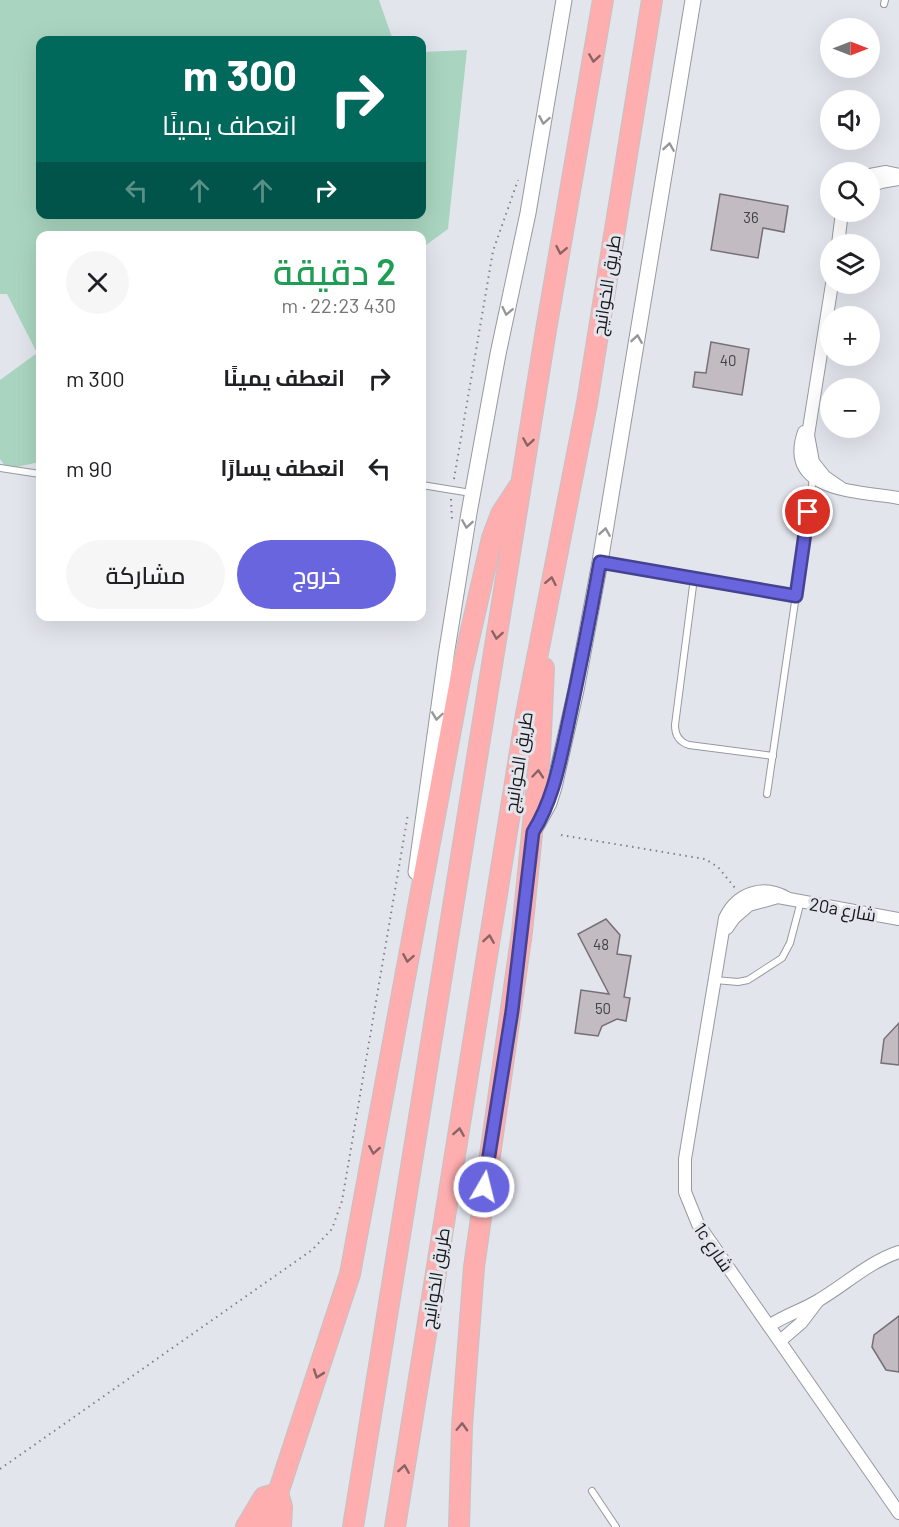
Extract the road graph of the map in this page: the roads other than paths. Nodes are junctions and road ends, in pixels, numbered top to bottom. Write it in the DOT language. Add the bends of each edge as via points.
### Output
graph roads {
  1 [pos="564,0"];
  2 [pos="603,0"];
  3 [pos="652,0"];
  4 [pos="693,0"];
  5 [pos="880,173"];
  6 [pos="899,177"];
  7 [pos="880,182"];
  8 [pos="830,294"];
  9 [pos="809,465"];
  10 [pos="0,468"];
  11 [pos="36,473"];
  12 [pos="813,478"];
  13 [pos="522,483"];
  14 [pos="426,487"];
  15 [pos="841,488"];
  16 [pos="473,493"];
  17 [pos="899,498"];
  18 [pos="600,562"];
  19 [pos="694,578"];
  20 [pos="796,596"];
  21 [pos="545,610"];
  22 [pos="773,756"];
  23 [pos="767,795"];
  24 [pos="533,832"];
  25 [pos="419,901"];
  26 [pos="801,901"];
  27 [pos="745,902"];
  28 [pos="899,919"];
  29 [pos="715,980"];
  30 [pos="899,1252"];
  31 [pos="817,1302"];
  32 [pos="769,1326"];
  33 [pos="780,1341"];
  34 [pos="592,1491"];
  35 [pos="278,1493"];
  36 [pos="460,1506"];
  37 [pos="899,1513"];
  38 [pos="246,1527"];
  39 [pos="264,1527"];
  40 [pos="281,1527"];
  41 [pos="353,1527"];
  42 [pos="395,1527"];
  43 [pos="454,1527"];
  44 [pos="459,1527"];
  45 [pos="469,1527"];
  46 [pos="616,1527"];
  1 -- 16 [label="street, one-way" via="528,213"];
  2 -- 13 [label="highway, one-way"];
  21 -- 3 [label="highway, طريق الخوانيج, one-way" via="587,403"];
  18 -- 4 [label="street, one-way"];
  5 -- 6 [label="street"];
  6 -- 7 [label="street"];
  8 -- 9 [label="street" via="808,426"];
  9 -- 12 [label="street"];
  9 -- 15 [label="street"];
  10 -- 11 [label="lane"];
  12 -- 15 [label="street"];
  12 -- 20 [label="lane"];
  13 -- 25 [label="highway" via="507,503 492,538 462,670"];
  13 -- 41 [label="highway, one-way"];
  14 -- 16 [label="lane"];
  15 -- 17 [label="street"];
  16 -- 25 [label="street, one-way" via="417,864"];
  18 -- 19 [label="lane"];
  18 -- 24 [label="street" via="554,787"];
  19 -- 20 [label="lane"];
  19 -- 22 [label="lane" via="676,734 689,745"];
  20 -- 22 [label="lane"];
  24 -- 21 [label="highway, one-way" via="543,706"];
  42 -- 21 [label="highway, طريق الخوانيج, one-way"];
  22 -- 23 [label="lane"];
  36 -- 24 [label="highway, one-way" via="474,1267 512,1011"];
  25 -- 35 [label="highway, one-way" via="350,1274"];
  26 -- 27 [label="street, 20a شارع" via="768,898"];
  26 -- 28 [label="street, 20a شارع"];
  26 -- 29 [label="lane" via="782,958 748,980"];
  27 -- 29 [label="street, 1c شارع" via="729,910"];
  29 -- 32 [label="street, 1c شارع" via="683,1170 685,1192 698,1224"];
  30 -- 31 [label="street" via="874,1263"];
  31 -- 32 [label="street"];
  31 -- 33 [label="street"];
  32 -- 33 [label="street, 1c شارع"];
  33 -- 37 [label="street, 1c شارع"];
  34 -- 46 [label="lane"];
  35 -- 38 [label="highway" via="264,1497"];
  35 -- 39 [label="highway"];
  35 -- 40 [label="highway"];
  36 -- 43 [label="highway"];
  36 -- 44 [label="highway"];
  36 -- 45 [label="highway"];
}
